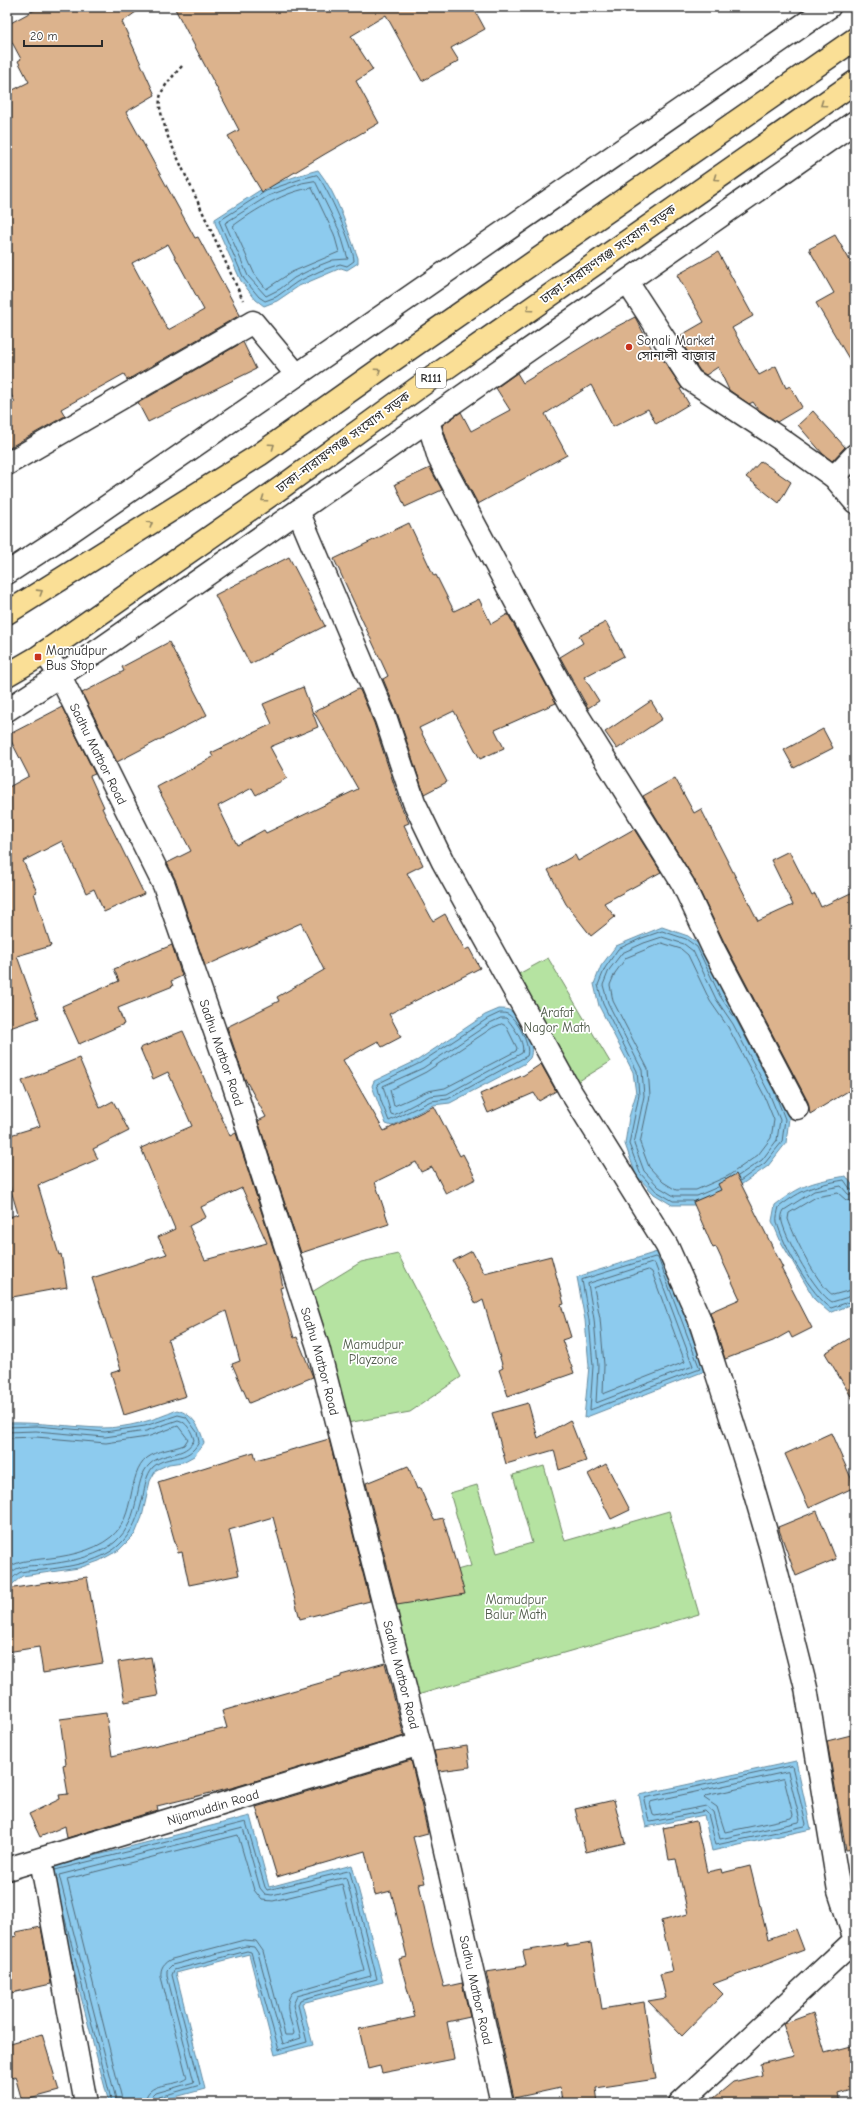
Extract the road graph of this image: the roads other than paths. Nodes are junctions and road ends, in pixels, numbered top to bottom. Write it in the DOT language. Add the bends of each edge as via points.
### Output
graph roads {
  1 [pos="829,7"];
  2 [pos="855,39"];
  3 [pos="855,82"];
  4 [pos="855,122"];
  5 [pos="627,282"];
  6 [pos="297,375"];
  7 [pos="428,421"];
  8 [pos="855,455"];
  9 [pos="7,464"];
  10 [pos="834,478"];
  11 [pos="855,502"];
  12 [pos="298,511"];
  13 [pos="7,573"];
  14 [pos="7,614"];
  15 [pos="45,652"];
  16 [pos="7,675"];
  17 [pos="60,676"];
  18 [pos="7,710"];
  19 [pos="798,1108"];
  20 [pos="420,1744"];
  21 [pos="41,1860"];
  22 [pos="7,1869"];
  23 [pos="86,2103"];
  24 [pos="502,2103"];
  25 [pos="680,2103"];
  1 -- 6 [label="street"];
  14 -- 2 [label="main road, one-way" via="259,455"];
  3 -- 15 [label="main road, ঢাকা-নারায়ণগঞ্জ সংযোগ সড়ক / R111, one-way" via="419,386 282,487"];
  4 -- 5 [label="street"];
  5 -- 7 [label="street"];
  5 -- 10 [label="street" via="691,380"];
  6 -- 9 [label="street" via="253,322"];
  6 -- 13 [label="street" via="74,530"];
  7 -- 12 [label="street"];
  7 -- 19 [label="street" via="439,458 516,602 570,702 683,884 713,948"];
  8 -- 10 [label="street"];
  10 -- 11 [label="street"];
  12 -- 17 [label="street"];
  12 -- 25 [label="street" via="386,719 414,802 442,862 569,1089 668,1246 699,1318 748,1470 806,1688 839,1891 855,1940"];
  15 -- 16 [label="main road, ঢাকা-নারায়ণগঞ্জ সংযোগ সড়ক / R111"];
  15 -- 17 [label="street, Sadhu Matbor Road"];
  17 -- 18 [label="street"];
  17 -- 20 [label="street, Sadhu Matbor Road" via="164,885 234,1086 318,1347"];
  20 -- 21 [label="street, Nijamuddin Road"];
  20 -- 24 [label="street, Sadhu Matbor Road"];
  21 -- 22 [label="street, Nijamuddin Road"];
  21 -- 23 [label="street"];
}
